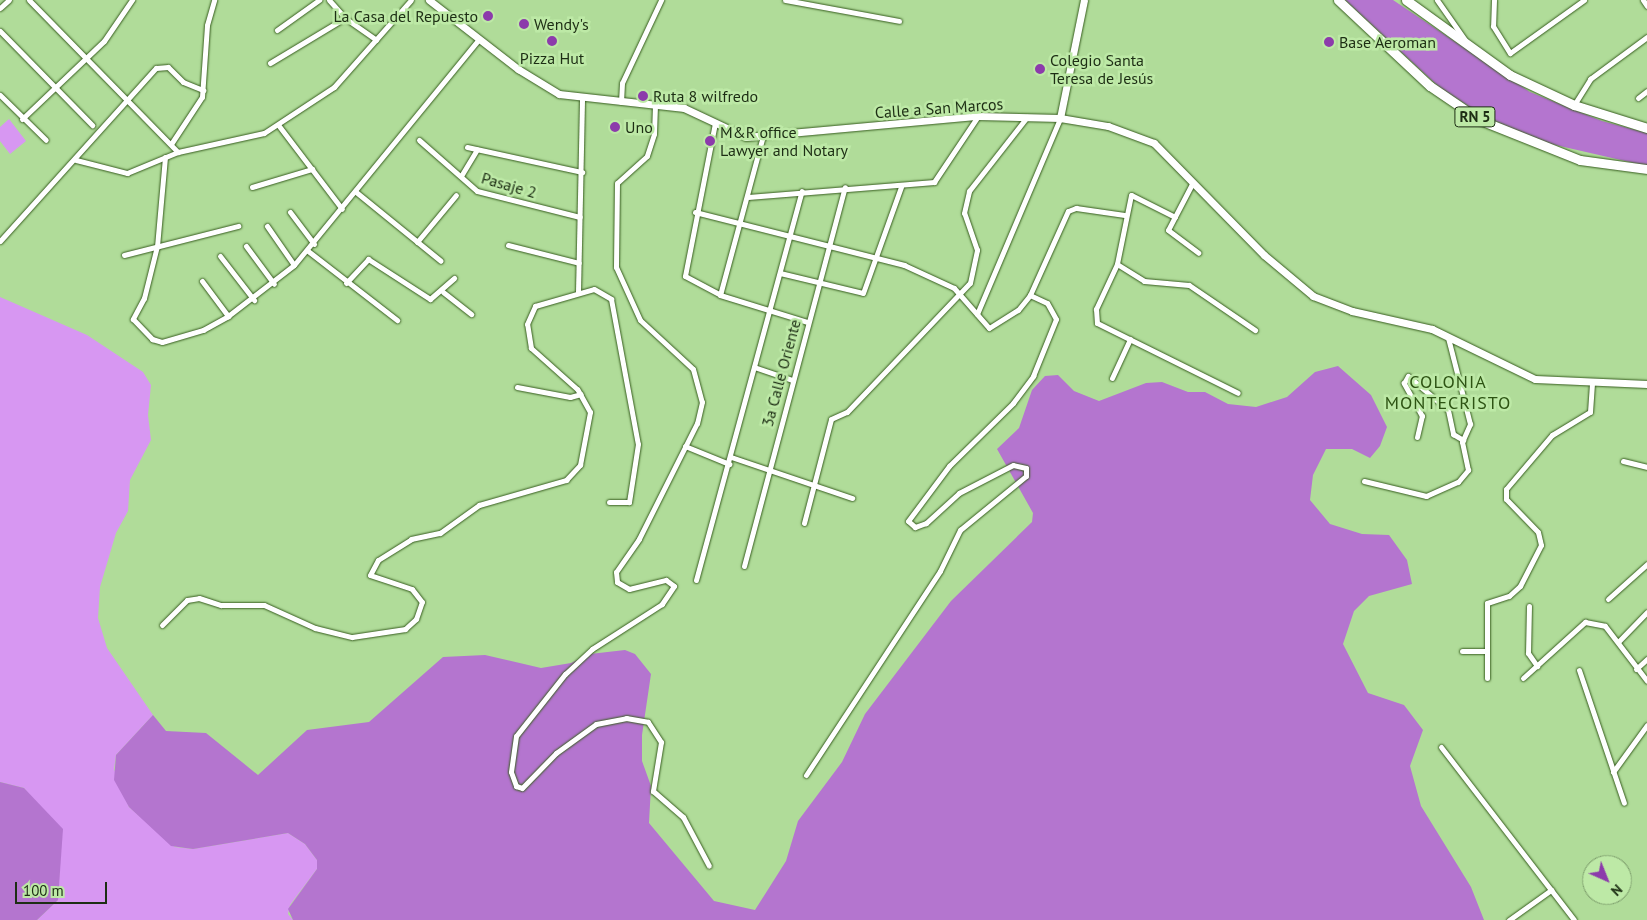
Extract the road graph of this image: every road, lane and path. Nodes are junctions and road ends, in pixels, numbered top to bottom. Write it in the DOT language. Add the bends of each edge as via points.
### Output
graph roads {
  1 [pos="9,0"];
  2 [pos="29,0"];
  3 [pos="132,0"];
  4 [pos="214,0"];
  5 [pos="319,0"];
  6 [pos="329,0"];
  7 [pos="411,0"];
  8 [pos="430,0"];
  9 [pos="661,0"];
  10 [pos="785,0"];
  11 [pos="1084,0"];
  12 [pos="1338,0"];
  13 [pos="1406,0"];
  14 [pos="1437,0"];
  15 [pos="1494,0"];
  16 [pos="1584,0"];
  17 [pos="1643,0"];
  18 [pos="1647,6"];
  19 [pos="0,8"];
  20 [pos="345,18"];
  21 [pos="899,21"];
  22 [pos="277,30"];
  23 [pos="0,32"];
  24 [pos="1647,37"];
  25 [pos="376,40"];
  26 [pos="478,40"];
  27 [pos="1467,45"];
  28 [pos="86,58"];
  29 [pos="270,63"];
  30 [pos="55,87"];
  31 [pos="203,90"];
  32 [pos="1647,92"];
  33 [pos="0,95"];
  34 [pos="1638,98"];
  35 [pos="126,99"];
  36 [pos="582,100"];
  37 [pos="621,102"];
  38 [pos="655,105"];
  39 [pos="1574,105"];
  40 [pos="978,116"];
  41 [pos="1027,117"];
  42 [pos="1060,118"];
  43 [pos="22,119"];
  44 [pos="715,123"];
  45 [pos="92,124"];
  46 [pos="279,126"];
  47 [pos="1647,127"];
  48 [pos="762,139"];
  49 [pos="46,140"];
  50 [pos="419,140"];
  51 [pos="170,144"];
  52 [pos="467,147"];
  53 [pos="477,149"];
  54 [pos="178,152"];
  55 [pos="165,156"];
  56 [pos="76,160"];
  57 [pos="312,169"];
  58 [pos="1647,169"];
  59 [pos="582,172"];
  60 [pos="461,176"];
  61 [pos="1193,182"];
  62 [pos="252,187"];
  63 [pos="845,187"];
  64 [pos="902,187"];
  65 [pos="802,191"];
  66 [pos="356,192"];
  67 [pos="456,195"];
  68 [pos="748,197"];
  69 [pos="342,209"];
  70 [pos="290,212"];
  71 [pos="696,212"];
  72 [pos="1124,215"];
  73 [pos="580,217"];
  74 [pos="1175,217"];
  75 [pos="742,225"];
  76 [pos="238,226"];
  77 [pos="267,226"];
  78 [pos="790,236"];
  79 [pos="0,241"];
  80 [pos="417,242"];
  81 [pos="314,244"];
  82 [pos="157,246"];
  83 [pos="246,246"];
  84 [pos="508,246"];
  85 [pos="829,246"];
  86 [pos="308,251"];
  87 [pos="1198,253"];
  88 [pos="124,255"];
  89 [pos="220,256"];
  90 [pos="877,260"];
  91 [pos="440,261"];
  92 [pos="579,263"];
  93 [pos="1117,264"];
  94 [pos="294,265"];
  95 [pos="780,273"];
  96 [pos="454,278"];
  97 [pos="202,281"];
  98 [pos="346,283"];
  99 [pos="818,283"];
  100 [pos="274,284"];
  101 [pos="442,292"];
  102 [pos="578,292"];
  103 [pos="962,294"];
  104 [pos="720,295"];
  105 [pos="1030,295"];
  106 [pos="254,300"];
  107 [pos="769,311"];
  108 [pos="471,314"];
  109 [pos="977,314"];
  110 [pos="228,316"];
  111 [pos="397,320"];
  112 [pos="807,322"];
  113 [pos="1256,330"];
  114 [pos="1448,338"];
  115 [pos="1130,339"];
  116 [pos="754,367"];
  117 [pos="1112,378"];
  118 [pos="792,380"];
  119 [pos="1592,383"];
  120 [pos="1647,384"];
  121 [pos="517,387"];
  122 [pos="1238,393"];
  123 [pos="580,394"];
  124 [pos="1417,437"];
  125 [pos="1463,440"];
  126 [pos="685,446"];
  127 [pos="732,457"];
  128 [pos="1623,461"];
  129 [pos="729,464"];
  130 [pos="1647,467"];
  131 [pos="768,469"];
  132 [pos="1364,481"];
  133 [pos="813,486"];
  134 [pos="852,498"];
  135 [pos="609,502"];
  136 [pos="804,523"];
  137 [pos="1647,564"];
  138 [pos="744,566"];
  139 [pos="696,580"];
  140 [pos="1608,599"];
  141 [pos="1529,606"];
  142 [pos="1647,612"];
  143 [pos="162,624"];
  144 [pos="1619,641"];
  145 [pos="1487,650"];
  146 [pos="1462,651"];
  147 [pos="1647,659"];
  148 [pos="1536,666"];
  149 [pos="1636,669"];
  150 [pos="1579,670"];
  151 [pos="1487,678"];
  152 [pos="1523,678"];
  153 [pos="1647,681"];
  154 [pos="1647,725"];
  155 [pos="1441,747"];
  156 [pos="1613,772"];
  157 [pos="806,775"];
  158 [pos="1624,803"];
  159 [pos="709,866"];
  160 [pos="1551,890"];
  161 [pos="1509,920"];
  162 [pos="1574,920"];
  1 -- 19 [label="street"];
  2 -- 28 [label="street"];
  3 -- 28 [label="street" via="104,41"];
  4 -- 31 [label="street" via="207,25"];
  5 -- 22 [label="street"];
  6 -- 20 [label="street"];
  7 -- 25 [label="street"];
  8 -- 26 [label="main road, Calle a San Marcos"];
  9 -- 37 [label="street" via="622,83"];
  10 -- 21 [label="street"];
  11 -- 42 [label="main road"];
  12 -- 58 [label="highway, RN 5" via="1430,86 1480,120 1580,160"];
  13 -- 27 [label="highway"];
  14 -- 27 [label="street"];
  15 -- 16 [label="street" via="1493,26 1510,53"];
  17 -- 18 [label="street"];
  20 -- 25 [label="street"];
  20 -- 29 [label="street"];
  23 -- 30 [label="street"];
  24 -- 39 [label="street" via="1590,79"];
  25 -- 46 [label="street" via="334,87"];
  26 -- 36 [label="main road, Calle a San Marcos" via="541,86"];
  26 -- 66 [label="street"];
  27 -- 39 [label="highway" via="1510,74"];
  28 -- 30 [label="street"];
  28 -- 35 [label="street"];
  30 -- 43 [label="street"];
  30 -- 45 [label="street"];
  31 -- 35 [label="street" via="183,82 168,67 159,66"];
  31 -- 51 [label="street" via="196,112"];
  32 -- 34 [label="street"];
  33 -- 43 [label="street"];
  35 -- 51 [label="street"];
  35 -- 56 [label="street"];
  36 -- 37 [label="main road, Calle a San Marcos"];
  36 -- 59 [label="street"];
  37 -- 38 [label="main road, Calle a San Marcos"];
  38 -- 44 [label="main road, Calle a San Marcos" via="684,108"];
  38 -- 126 [label="street" via="654,134 647,156 617,183 616,268 640,320 686,359 699,381 700,412"];
  39 -- 47 [label="highway"];
  40 -- 41 [label="main road, Calle a San Marcos"];
  40 -- 48 [label="main road, Calle a San Marcos"];
  40 -- 64 [label="street" via="938,180"];
  41 -- 42 [label="main road, Calle a San Marcos"];
  41 -- 103 [label="street" via="969,191 964,213 977,250 974,275"];
  42 -- 61 [label="main road, Calle a San Marcos" via="1139,136 1162,150"];
  42 -- 109 [label="street"];
  43 -- 49 [label="street"];
  44 -- 48 [label="main road, Calle a San Marcos"];
  44 -- 71 [label="street"];
  46 -- 54 [label="street" via="264,133"];
  46 -- 57 [label="street"];
  48 -- 68 [label="street"];
  50 -- 60 [label="street, Pasaje 2"];
  51 -- 54 [label="street"];
  52 -- 53 [label="street"];
  53 -- 59 [label="street"];
  53 -- 60 [label="street"];
  54 -- 55 [label="street"];
  55 -- 56 [label="street" via="121,174"];
  55 -- 82 [label="street"];
  56 -- 79 [label="street"];
  57 -- 62 [label="street"];
  57 -- 69 [label="street"];
  59 -- 73 [label="street"];
  60 -- 73 [label="street, Pasaje 2" via="477,191"];
  61 -- 74 [label="street"];
  61 -- 114 [label="main road, Calle a San Marcos" via="1271,261 1313,296"];
  63 -- 64 [label="street"];
  63 -- 65 [label="street"];
  63 -- 85 [label="street, 3a Calle Oriente"];
  64 -- 90 [label="street"];
  65 -- 68 [label="street"];
  65 -- 78 [label="street"];
  66 -- 69 [label="street"];
  66 -- 80 [label="street"];
  67 -- 80 [label="street"];
  68 -- 75 [label="street"];
  69 -- 81 [label="street"];
  70 -- 81 [label="street"];
  71 -- 75 [label="street"];
  71 -- 104 [label="street" via="684,272 691,283"];
  72 -- 74 [label="street" via="1133,194"];
  72 -- 93 [label="street"];
  72 -- 105 [label="street" via="1076,208 1068,211"];
  73 -- 92 [label="street"];
  74 -- 87 [label="street" via="1169,234"];
  75 -- 78 [label="street"];
  75 -- 104 [label="street"];
  76 -- 82 [label="street"];
  77 -- 94 [label="street"];
  78 -- 85 [label="street"];
  78 -- 95 [label="street"];
  80 -- 91 [label="street"];
  81 -- 86 [label="street"];
  82 -- 88 [label="street"];
  82 -- 110 [label="street" via="144,298 133,319 137,328 162,342 203,330"];
  83 -- 100 [label="street"];
  84 -- 92 [label="street"];
  85 -- 90 [label="street"];
  85 -- 99 [label="street, 3a Calle Oriente"];
  86 -- 94 [label="street"];
  86 -- 98 [label="street"];
  89 -- 106 [label="street"];
  90 -- 99 [label="street" via="863,293"];
  90 -- 103 [label="street" via="904,265"];
  92 -- 102 [label="street"];
  93 -- 113 [label="street" via="1136,278 1189,285"];
  93 -- 115 [label="street" via="1095,316 1103,328"];
  94 -- 100 [label="street"];
  95 -- 99 [label="street"];
  95 -- 107 [label="street"];
  96 -- 101 [label="street"];
  97 -- 110 [label="street"];
  98 -- 101 [label="street" via="364,261 372,259 424,297 436,298"];
  98 -- 111 [label="street"];
  99 -- 112 [label="street, 3a Calle Oriente"];
  100 -- 106 [label="street"];
  101 -- 108 [label="street"];
  102 -- 123 [label="street" via="535,306 528,324 531,348"];
  102 -- 135 [label="street" via="603,291 611,299 638,432 629,502"];
  103 -- 109 [label="street"];
  103 -- 133 [label="street" via="847,412 833,416"];
  104 -- 107 [label="street"];
  105 -- 109 [label="street" via="1018,310 989,328"];
  105 -- 157 [label="street" via="1047,303 1056,319 1034,376 1013,402 948,466 908,521 915,527 926,523 959,494 1014,465 1026,468 1026,476 960,530 940,571"];
  106 -- 110 [label="street"];
  107 -- 112 [label="street"];
  107 -- 116 [label="street"];
  112 -- 118 [label="street, 3a Calle Oriente"];
  114 -- 119 [label="main road, Calle a San Marcos" via="1535,379"];
  114 -- 125 [label="street" via="1470,424"];
  115 -- 117 [label="street"];
  115 -- 122 [label="street"];
  116 -- 118 [label="street"];
  116 -- 127 [label="street"];
  118 -- 131 [label="street, 3a Calle Oriente"];
  119 -- 120 [label="main road, Calle a San Marcos"];
  119 -- 145 [label="street" via="1590,412 1552,435 1506,490 1506,499 1538,532 1541,545 1520,586 1509,596 1487,603"];
  121 -- 123 [label="street" via="570,397"];
  123 -- 143 [label="street" via="590,412 574,475 470,510 430,539 411,539 392,549 370,570 376,581 418,595 420,610 405,629 352,637 315,628 264,605 220,604 199,598 187,600"];
  124 -- 125 [label="street" via="1422,416 1404,383 1412,376 1448,410 1453,434"];
  125 -- 132 [label="street" via="1469,464 1465,476 1426,496"];
  126 -- 129 [label="street"];
  126 -- 159 [label="street" via="639,539 616,572 617,582 630,589 671,580 674,586 669,596 592,649 565,674 516,736 511,772 516,786 522,788 556,753 596,724 641,719 654,727 661,742 653,791 683,816"];
  127 -- 129 [label="street"];
  127 -- 131 [label="street"];
  128 -- 130 [label="street"];
  129 -- 139 [label="street"];
  131 -- 133 [label="street"];
  131 -- 138 [label="street, 3a Calle Oriente"];
  133 -- 134 [label="street"];
  133 -- 136 [label="street"];
  137 -- 140 [label="street"];
  141 -- 148 [label="street" via="1528,653"];
  142 -- 144 [label="street"];
  144 -- 148 [label="street" via="1605,626 1585,622"];
  144 -- 149 [label="street" via="1634,660"];
  145 -- 146 [label="street"];
  145 -- 151 [label="street"];
  147 -- 149 [label="street"];
  148 -- 152 [label="street"];
  149 -- 153 [label="street"];
  150 -- 156 [label="street"];
  154 -- 156 [label="street"];
  155 -- 160 [label="street"];
  156 -- 158 [label="street"];
  160 -- 161 [label="street"];
  160 -- 162 [label="street"];
}
